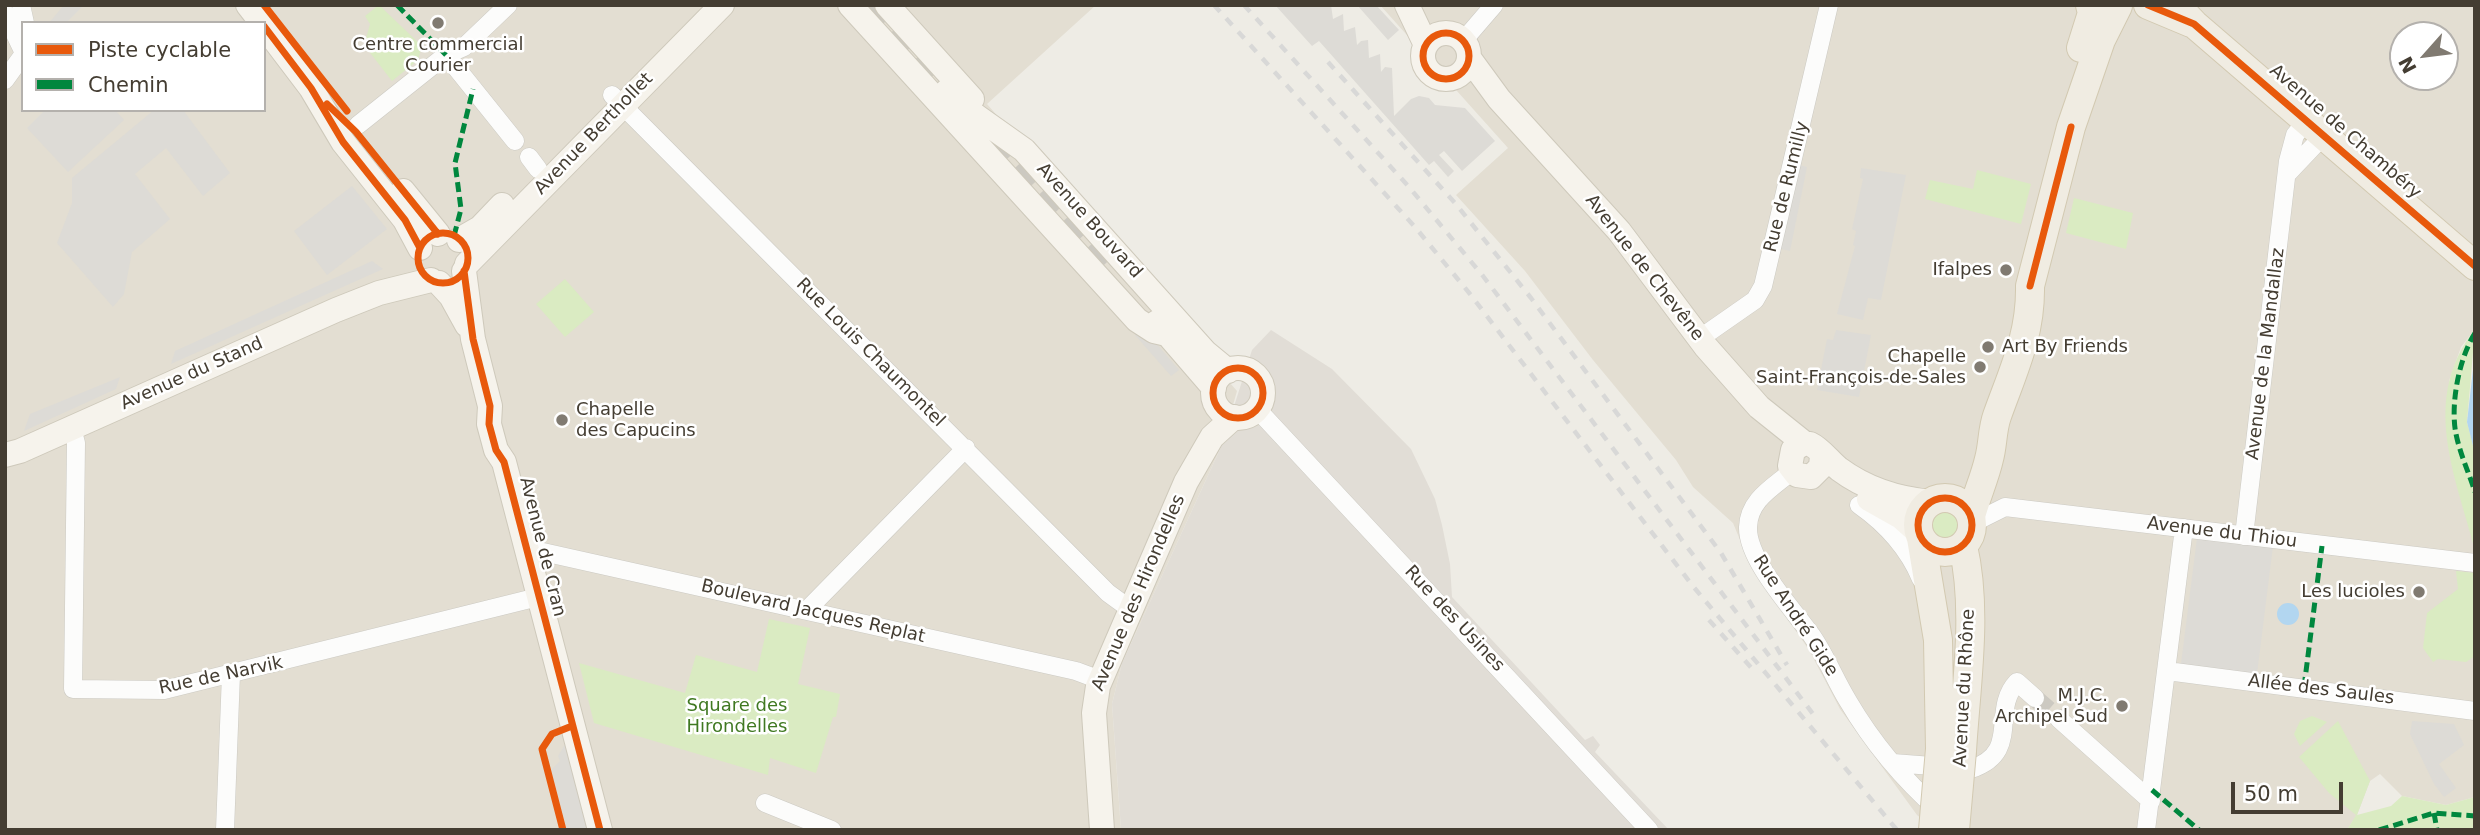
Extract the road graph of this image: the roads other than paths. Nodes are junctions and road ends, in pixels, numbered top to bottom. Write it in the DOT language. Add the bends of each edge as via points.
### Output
graph roads {
  1 [pos="248,5"];
  2 [pos="508,5"];
  3 [pos="704,5"];
  4 [pos="722,5"];
  5 [pos="850,5"];
  6 [pos="887,5"];
  7 [pos="1410,5"];
  8 [pos="1494,5"];
  9 [pos="1829,5"];
  10 [pos="2090,5"];
  11 [pos="2100,5"];
  12 [pos="2148,5"];
  13 [pos="2119,6"];
  14 [pos="5,13"];
  15 [pos="2185,15"];
  16 [pos="261,21"];
  17 [pos="266,28"];
  18 [pos="21,49"];
  19 [pos="1452,51"];
  20 [pos="446,55"];
  21 [pos="21,56"];
  22 [pos="5,80"];
  23 [pos="939,83"];
  24 [pos="617,100"];
  25 [pos="358,125"];
  26 [pos="2071,127"];
  27 [pos="2316,127"];
  28 [pos="515,141"];
  29 [pos="434,257"];
  30 [pos="1105,264"];
  31 [pos="2475,265"];
  32 [pos="466,268"];
  33 [pos="1142,279"];
  34 [pos="1167,334"];
  35 [pos="473,338"];
  36 [pos="1699,340"];
  37 [pos="1219,387"];
  38 [pos="1257,409"];
  39 [pos="1234,417"];
  40 [pos="1995,425"];
  41 [pos="72,428"];
  42 [pos="966,448"];
  43 [pos="5,455"];
  44 [pos="1804,460"];
  45 [pos="1185,482"];
  46 [pos="1936,500"];
  47 [pos="1859,505"];
  48 [pos="1969,528"];
  49 [pos="2184,528"];
  50 [pos="1921,536"];
  51 [pos="2244,536"];
  52 [pos="525,548"];
  53 [pos="2475,563"];
  54 [pos="1929,596"];
  55 [pos="538,597"];
  56 [pos="1130,609"];
  57 [pos="807,610"];
  58 [pos="2167,671"];
  59 [pos="231,674"];
  60 [pos="1100,680"];
  61 [pos="2035,698"];
  62 [pos="2475,711"];
  63 [pos="2059,719"];
  64 [pos="1951,750"];
  65 [pos="1893,763"];
  66 [pos="2151,801"];
  67 [pos="765,803"];
  68 [pos="225,830"];
  69 [pos="600,830"];
  70 [pos="832,830"];
  71 [pos="1101,830"];
  72 [pos="1649,830"];
  73 [pos="1933,830"];
  74 [pos="1958,830"];
  75 [pos="2146,830"];
  1 -- 16 [label="main road"];
  2 -- 20 [label="street" via="464,47"];
  3 -- 24 [label="main road, Avenue Berthollet"];
  4 -- 24 [label="main road, Avenue Berthollet"];
  5 -- 34 [label="main road" via="1137,320"];
  6 -- 33 [label="main road" via="971,97 1034,142 1138,256"];
  7 -- 19 [label="main road, Avenue de Chevêne"];
  8 -- 19 [label="street"];
  9 -- 36 [label="street, Rue de Rumilly" via="1763,286 1755,300"];
  10 -- 26 [label="main road, Avenue du Rhône" via="2092,13 2074,78"];
  11 -- 13 [label="main road"];
  12 -- 15 [label="main road, Avenue de Chambéry"];
  13 -- 26 [label="main road, Avenue du Rhône" via="2101,40"];
  14 -- 18 [label="street"];
  15 -- 27 [label="main road, Avenue de Chambéry"];
  17 -- 29 [label="main road" via="311,88 343,142"];
  19 -- 36 [label="main road, Avenue de Chevêne" via="1607,218"];
  20 -- 25 [label="street"];
  20 -- 28 [label="street"];
  21 -- 22 [label="street"];
  23 -- 33 [label="main road, Avenue Bouvard" via="962,106 1024,150"];
  24 -- 29 [label="main road, Avenue Berthollet" via="533,163 480,228"];
  24 -- 32 [label="main road, Avenue Berthollet"];
  24 -- 42 [label="street, Rue Louis Chaumontel"];
  26 -- 40 [label="main road, Avenue du Rhône" via="2030,286 2031,310"];
  27 -- 31 [label="main road, Avenue de Chambéry"];
  27 -- 51 [label="street, Avenue de la Mandallaz" via="2295,135 2288,161"];
  29 -- 32 [label="main road" via="455,280"];
  29 -- 32 [label="main road, Avenue de Cran" via="465,247"];
  29 -- 35 [label="main road, Avenue de Cran"];
  29 -- 41 [label="main road, Avenue du Stand" via="379,293"];
  30 -- 34 [label="main road, Avenue Bouvard"];
  32 -- 35 [label="main road, Avenue de Cran"];
  33 -- 37 [label="main road, Avenue Bouvard" via="1205,352"];
  34 -- 37 [label="main road, Avenue Bouvard"];
  35 -- 52 [label="main road, Avenue de Cran" via="490,406 501,420 507,446 504,462"];
  36 -- 44 [label="main road, Avenue de Chevêne"];
  37 -- 38 [label="main road" via="1244,369 1259,379 1263,398"];
  37 -- 39 [label="main road" via="1222,412"];
  37 -- 45 [label="main road, Avenue des Hirondelles" via="1193,448"];
  38 -- 39 [label="main road"];
  38 -- 72 [label="street, Rue des Usines"];
  39 -- 45 [label="main road, Avenue des Hirondelles" via="1212,437"];
  40 -- 46 [label="main road, Avenue du Rhône" via="1961,478"];
  40 -- 48 [label="main road, Avenue du Rhône"];
  41 -- 43 [label="main road, Avenue du Stand"];
  41 -- 59 [label="street, Rue de Narvik" via="76,439 73,688 159,690"];
  42 -- 56 [label="street, Rue Louis Chaumontel" via="1108,593"];
  42 -- 57 [label="street"];
  44 -- 46 [label="main road, Avenue de Chevêne" via="1893,496"];
  44 -- 50 [label="main road" via="1888,509"];
  44 -- 65 [label="street, Rue André Gide" via="1752,508 1751,546"];
  45 -- 56 [label="main road, Avenue des Hirondelles"];
  46 -- 48 [label="main road" via="1961,503"];
  46 -- 50 [label="main road" via="1920,516"];
  47 -- 54 [label="street" via="1881,521 1902,546"];
  48 -- 49 [label="street, Avenue du Thiou" via="2006,508"];
  48 -- 50 [label="main road" via="1950,552 1937,551"];
  48 -- 64 [label="main road, Avenue du Rhône" via="1969,606"];
  49 -- 51 [label="street, Avenue du Thiou"];
  49 -- 58 [label="street"];
  50 -- 54 [label="main road, Avenue du Rhône"];
  51 -- 53 [label="street, Avenue du Thiou"];
  52 -- 55 [label="main road, Avenue de Cran"];
  52 -- 57 [label="street, Boulevard Jacques Replat"];
  54 -- 64 [label="main road, Avenue du Rhône"];
  55 -- 59 [label="street, Rue de Narvik"];
  55 -- 69 [label="main road, Avenue de Cran"];
  56 -- 60 [label="main road, Avenue des Hirondelles"];
  57 -- 60 [label="street, Boulevard Jacques Replat"];
  58 -- 62 [label="street, Allée des Saules"];
  58 -- 66 [label="street"];
  59 -- 68 [label="street"];
  60 -- 71 [label="main road, Avenue des Hirondelles" via="1094,713"];
  61 -- 65 [label="street" via="2017,682 2012,688 2003,741 1993,757 1979,767"];
  63 -- 66 [label="street"];
  64 -- 73 [label="main road, Avenue du Rhône, bridge"];
  64 -- 74 [label="main road, Avenue du Rhône, bridge"];
  65 -- 74 [label="street, Rue André Gide"];
  66 -- 75 [label="street"];
  67 -- 70 [label="street"];
}
